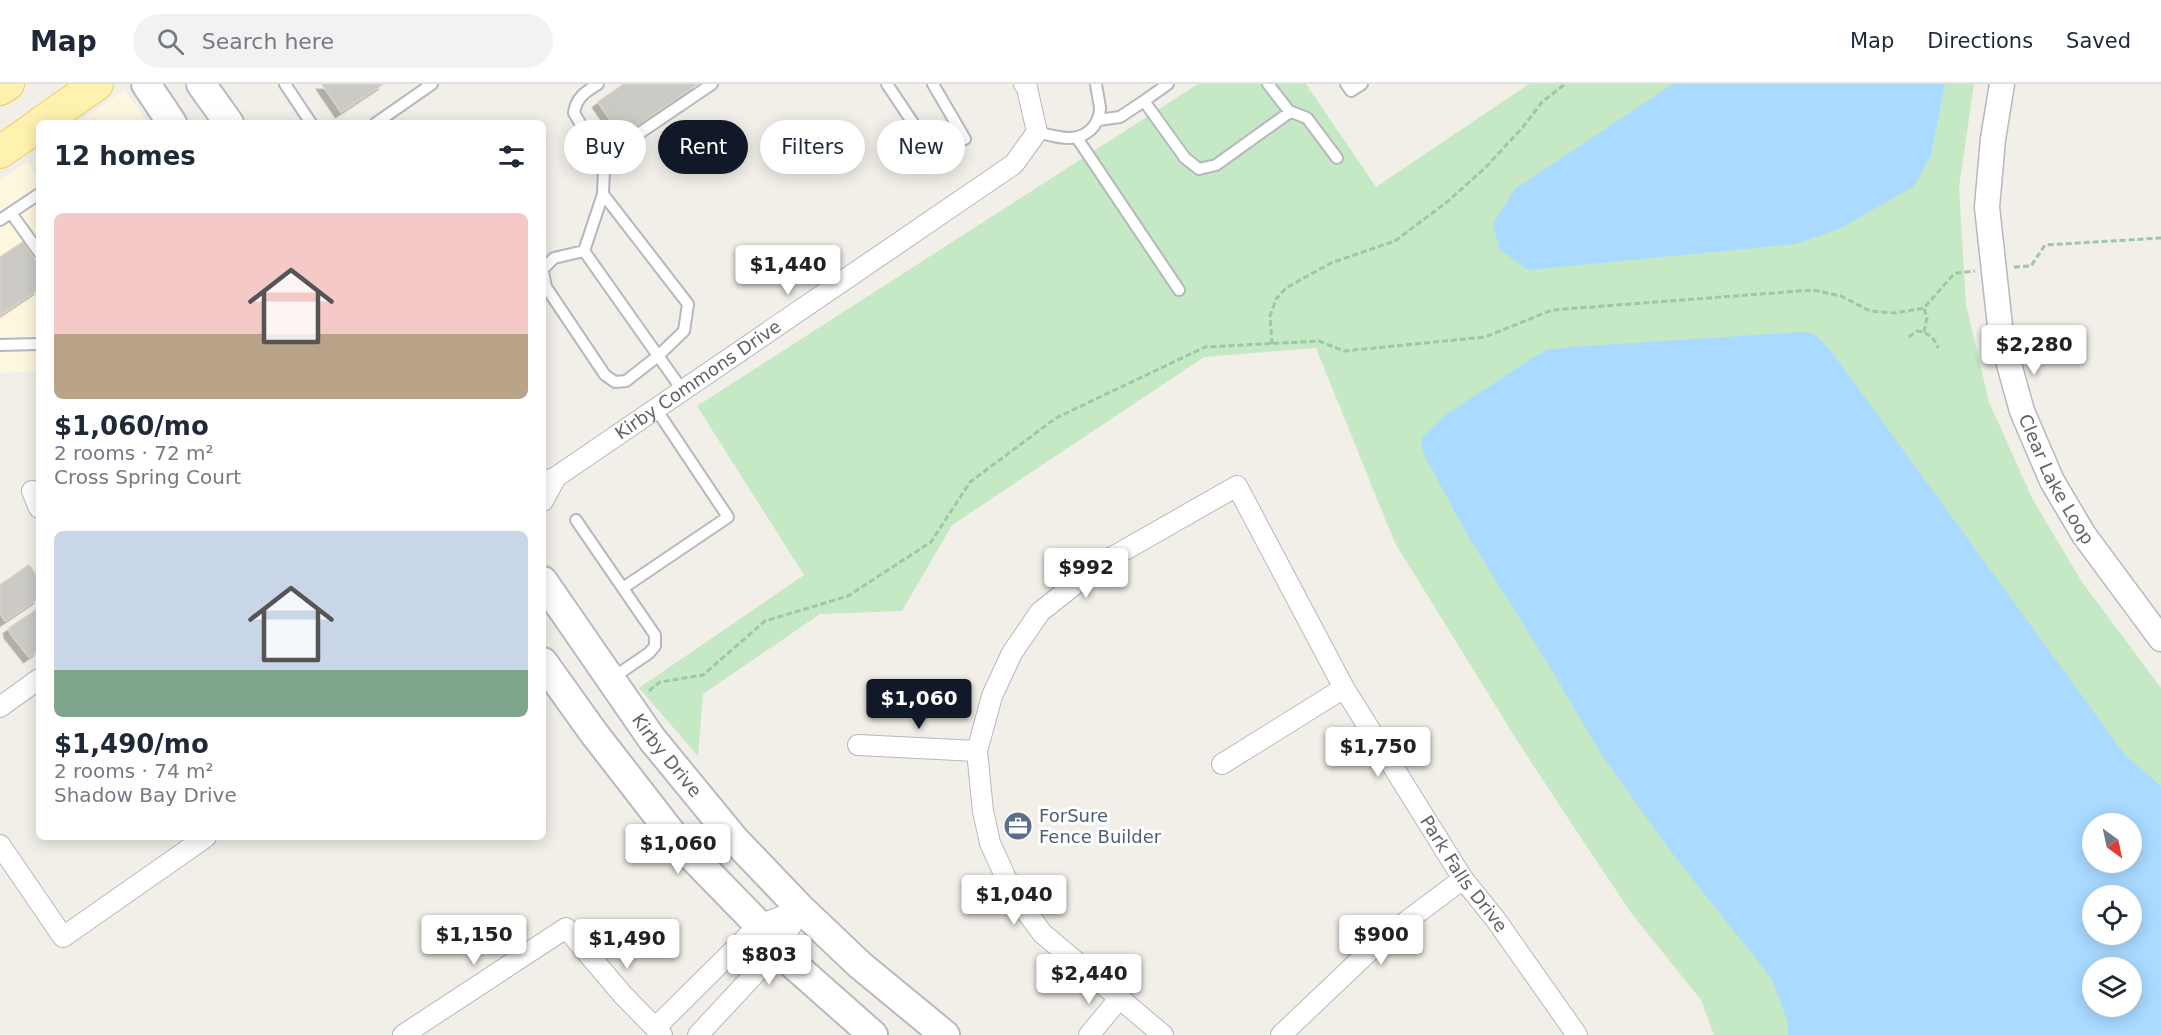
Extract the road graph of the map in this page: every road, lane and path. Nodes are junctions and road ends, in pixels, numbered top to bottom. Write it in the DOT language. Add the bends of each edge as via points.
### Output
graph roads {
  1 [pos="8,84"];
  2 [pos="97,84"];
  3 [pos="146,84"];
  4 [pos="201,84"];
  5 [pos="285,84"];
  6 [pos="432,84"];
  7 [pos="598,84"];
  8 [pos="712,84"];
  9 [pos="887,84"];
  10 [pos="933,84"];
  11 [pos="1024,84"];
  12 [pos="1096,84"];
  13 [pos="1168,84"];
  14 [pos="1268,84"];
  15 [pos="1346,84"];
  16 [pos="1362,84"];
  17 [pos="1565,84"];
  18 [pos="2002,84"];
  19 [pos="0,89"];
  20 [pos="1143,101"];
  21 [pos="1290,112"];
  22 [pos="46,120"];
  23 [pos="170,120"];
  24 [pos="227,120"];
  25 [pos="309,120"];
  26 [pos="380,120"];
  27 [pos="578,120"];
  28 [pos="911,120"];
  29 [pos="953,120"];
  30 [pos="1098,120"];
  31 [pos="36,127"];
  32 [pos="1037,132"];
  33 [pos="1077,138"];
  34 [pos="0,152"];
  35 [pos="1337,158"];
  36 [pos="603,194"];
  37 [pos="36,196"];
  38 [pos="11,213"];
  39 [pos="0,220"];
  40 [pos="2161,238"];
  41 [pos="36,248"];
  42 [pos="584,251"];
  43 [pos="546,267"];
  44 [pos="2013,268"];
  45 [pos="1980,271"];
  46 [pos="546,287"];
  47 [pos="1179,290"];
  48 [pos="1924,308"];
  49 [pos="1924,332"];
  50 [pos="1909,337"];
  51 [pos="36,344"];
  52 [pos="1272,344"];
  53 [pos="0,345"];
  54 [pos="1938,348"];
  55 [pos="658,356"];
  56 [pos="683,391"];
  57 [pos="656,409"];
  58 [pos="550,480"];
  59 [pos="576,520"];
  60 [pos="546,585"];
  61 [pos="623,588"];
  62 [pos="2161,639"];
  63 [pos="546,666"];
  64 [pos="611,679"];
  65 [pos="36,681"];
  66 [pos="1344,688"];
  67 [pos="649,691"];
  68 [pos="0,707"];
  69 [pos="858,745"];
  70 [pos="977,752"];
  71 [pos="1222,764"];
  72 [pos="203,840"];
  73 [pos="0,844"];
  74 [pos="1463,879"];
  75 [pos="801,909"];
  76 [pos="759,925"];
  77 [pos="777,950"];
  78 [pos="1119,999"];
  79 [pos="1140,1028"];
  80 [pos="659,1032"];
  81 [pos="403,1035"];
  82 [pos="698,1035"];
  83 [pos="873,1035"];
  84 [pos="945,1035"];
  85 [pos="1089,1035"];
  86 [pos="1163,1035"];
  87 [pos="1281,1035"];
  88 [pos="1577,1035"];
  1 -- 19 [label="main road"];
  2 -- 22 [label="main road"];
  3 -- 23 [label="main road"];
  4 -- 24 [label="main road"];
  5 -- 25 [label="lane"];
  6 -- 26 [label="lane"];
  7 -- 27 [label="lane" via="575,103"];
  8 -- 36 [label="lane" via="619,147 604,168"];
  9 -- 28 [label="lane"];
  10 -- 29 [label="lane"];
  11 -- 32 [label="street"];
  12 -- 30 [label="lane"];
  13 -- 20 [label="lane"];
  14 -- 21 [label="lane"];
  15 -- 16 [label="lane" via="1351,91"];
  17 -- 52 [label="path" via="1542,102 1485,168 1447,202 1395,240 1331,263 1286,288 1276,299 1270,316"];
  18 -- 62 [label="street, Clear Lake Loop" via="1987,207 2001,335 2022,411 2052,480 2084,535"];
  20 -- 21 [label="lane" via="1185,158 1199,169 1216,165"];
  20 -- 30 [label="lane" via="1120,117"];
  21 -- 35 [label="lane" via="1307,118"];
  30 -- 33 [label="lane" via="1090,131"];
  31 -- 34 [label="main road"];
  32 -- 33 [label="lane"];
  32 -- 56 [label="street, Kirby Commons Drive" via="1014,164"];
  33 -- 47 [label="lane"];
  36 -- 42 [label="lane"];
  36 -- 55 [label="lane" via="688,304 684,331"];
  37 -- 38 [label="lane"];
  38 -- 39 [label="lane"];
  38 -- 41 [label="lane"];
  40 -- 44 [label="path" via="2045,245 2031,266"];
  42 -- 43 [label="lane" via="554,258"];
  42 -- 55 [label="lane"];
  45 -- 48 [label="path" via="1952,276"];
  46 -- 55 [label="lane" via="605,375 615,382 626,381"];
  48 -- 49 [label="path"];
  48 -- 52 [label="path" via="1895,313 1870,311 1841,296 1813,290 1552,310 1474,339 1344,351 1319,341"];
  49 -- 50 [label="path" via="1917,331"];
  49 -- 54 [label="path"];
  51 -- 53 [label="lane"];
  52 -- 67 [label="path" via="1205,347 1056,417 970,482 931,542 848,596 765,621 703,675 660,682"];
  55 -- 56 [label="lane"];
  56 -- 57 [label="street, Kirby Commons Drive"];
  57 -- 58 [label="street, Kirby Commons Drive"];
  57 -- 61 [label="lane" via="729,517"];
  59 -- 61 [label="lane"];
  60 -- 64 [label="main road, Kirby Drive"];
  61 -- 64 [label="lane" via="655,635 655,646"];
  63 -- 76 [label="main road" via="680,843"];
  64 -- 75 [label="main road, Kirby Drive" via="652,739 734,839"];
  65 -- 68 [label="street"];
  66 -- 70 [label="street, Park Falls Drive" via="1237,486 1102,563 1040,612 1011,653 992,696"];
  66 -- 71 [label="street"];
  66 -- 74 [label="street, Park Falls Drive"];
  69 -- 70 [label="street"];
  70 -- 78 [label="street" via="990,843 1020,903 1042,933"];
  72 -- 73 [label="street" via="63,937"];
  74 -- 87 [label="street" via="1380,941"];
  74 -- 88 [label="street, Park Falls Drive"];
  75 -- 76 [label="street"];
  75 -- 77 [label="street"];
  75 -- 84 [label="main road, Kirby Drive"];
  76 -- 77 [label="main road"];
  76 -- 80 [label="street"];
  77 -- 82 [label="street"];
  77 -- 83 [label="main road"];
  78 -- 79 [label="street"];
  78 -- 85 [label="street"];
  79 -- 86 [label="street"];
  80 -- 81 [label="street" via="567,928"];
}
